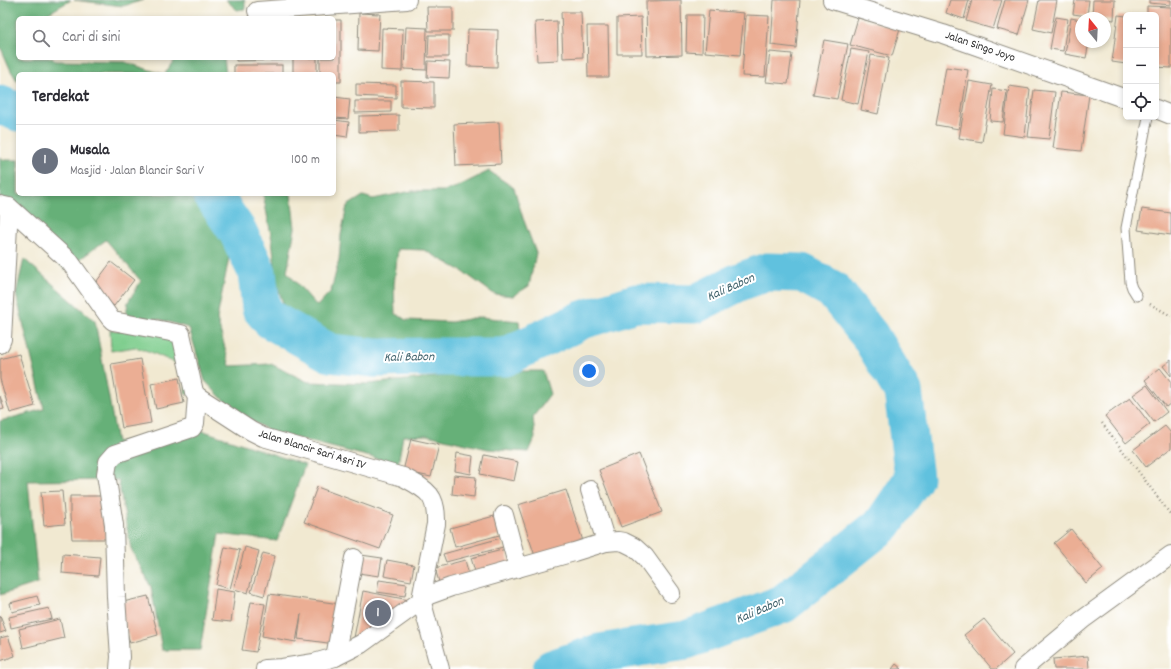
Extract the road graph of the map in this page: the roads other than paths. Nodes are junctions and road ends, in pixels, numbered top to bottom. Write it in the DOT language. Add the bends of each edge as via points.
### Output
graph roads {
  1 [pos="407,0"];
  2 [pos="832,0"];
  3 [pos="257,11"];
  4 [pos="1123,98"];
  5 [pos="1159,110"];
  6 [pos="1171,115"];
  7 [pos="1147,120"];
  8 [pos="5,206"];
  9 [pos="1137,296"];
  10 [pos="0,344"];
  11 [pos="197,396"];
  12 [pos="590,490"];
  13 [pos="504,515"];
  14 [pos="606,542"];
  15 [pos="1171,555"];
  16 [pos="354,558"];
  17 [pos="518,568"];
  18 [pos="671,593"];
  19 [pos="421,599"];
  20 [pos="335,657"];
  21 [pos="119,669"];
  22 [pos="265,669"];
  23 [pos="440,669"];
  24 [pos="1023,669"];
  1 -- 3 [label="street"];
  2 -- 4 [label="street, Jalan Singo Joyo" via="943,34"];
  5 -- 6 [label="street"];
  7 -- 9 [label="lane" via="1126,228 1130,282"];
  8 -- 10 [label="street"];
  8 -- 11 [label="street" via="70,262 113,321 181,334"];
  11 -- 19 [label="street, Jalan Blancir Sari Asri IV" via="263,437 403,477 424,488 435,505 436,524"];
  11 -- 21 [label="street" via="195,423 192,428 115,454 108,462 106,474 114,525"];
  12 -- 14 [label="street"];
  13 -- 17 [label="street"];
  14 -- 17 [label="street"];
  14 -- 18 [label="street" via="624,542 634,548 645,557"];
  15 -- 24 [label="street" via="1082,620"];
  16 -- 20 [label="street"];
  17 -- 19 [label="street" via="451,587"];
  19 -- 20 [label="street" via="361,644"];
  19 -- 23 [label="street"];
  20 -- 22 [label="street" via="314,663"];
}
